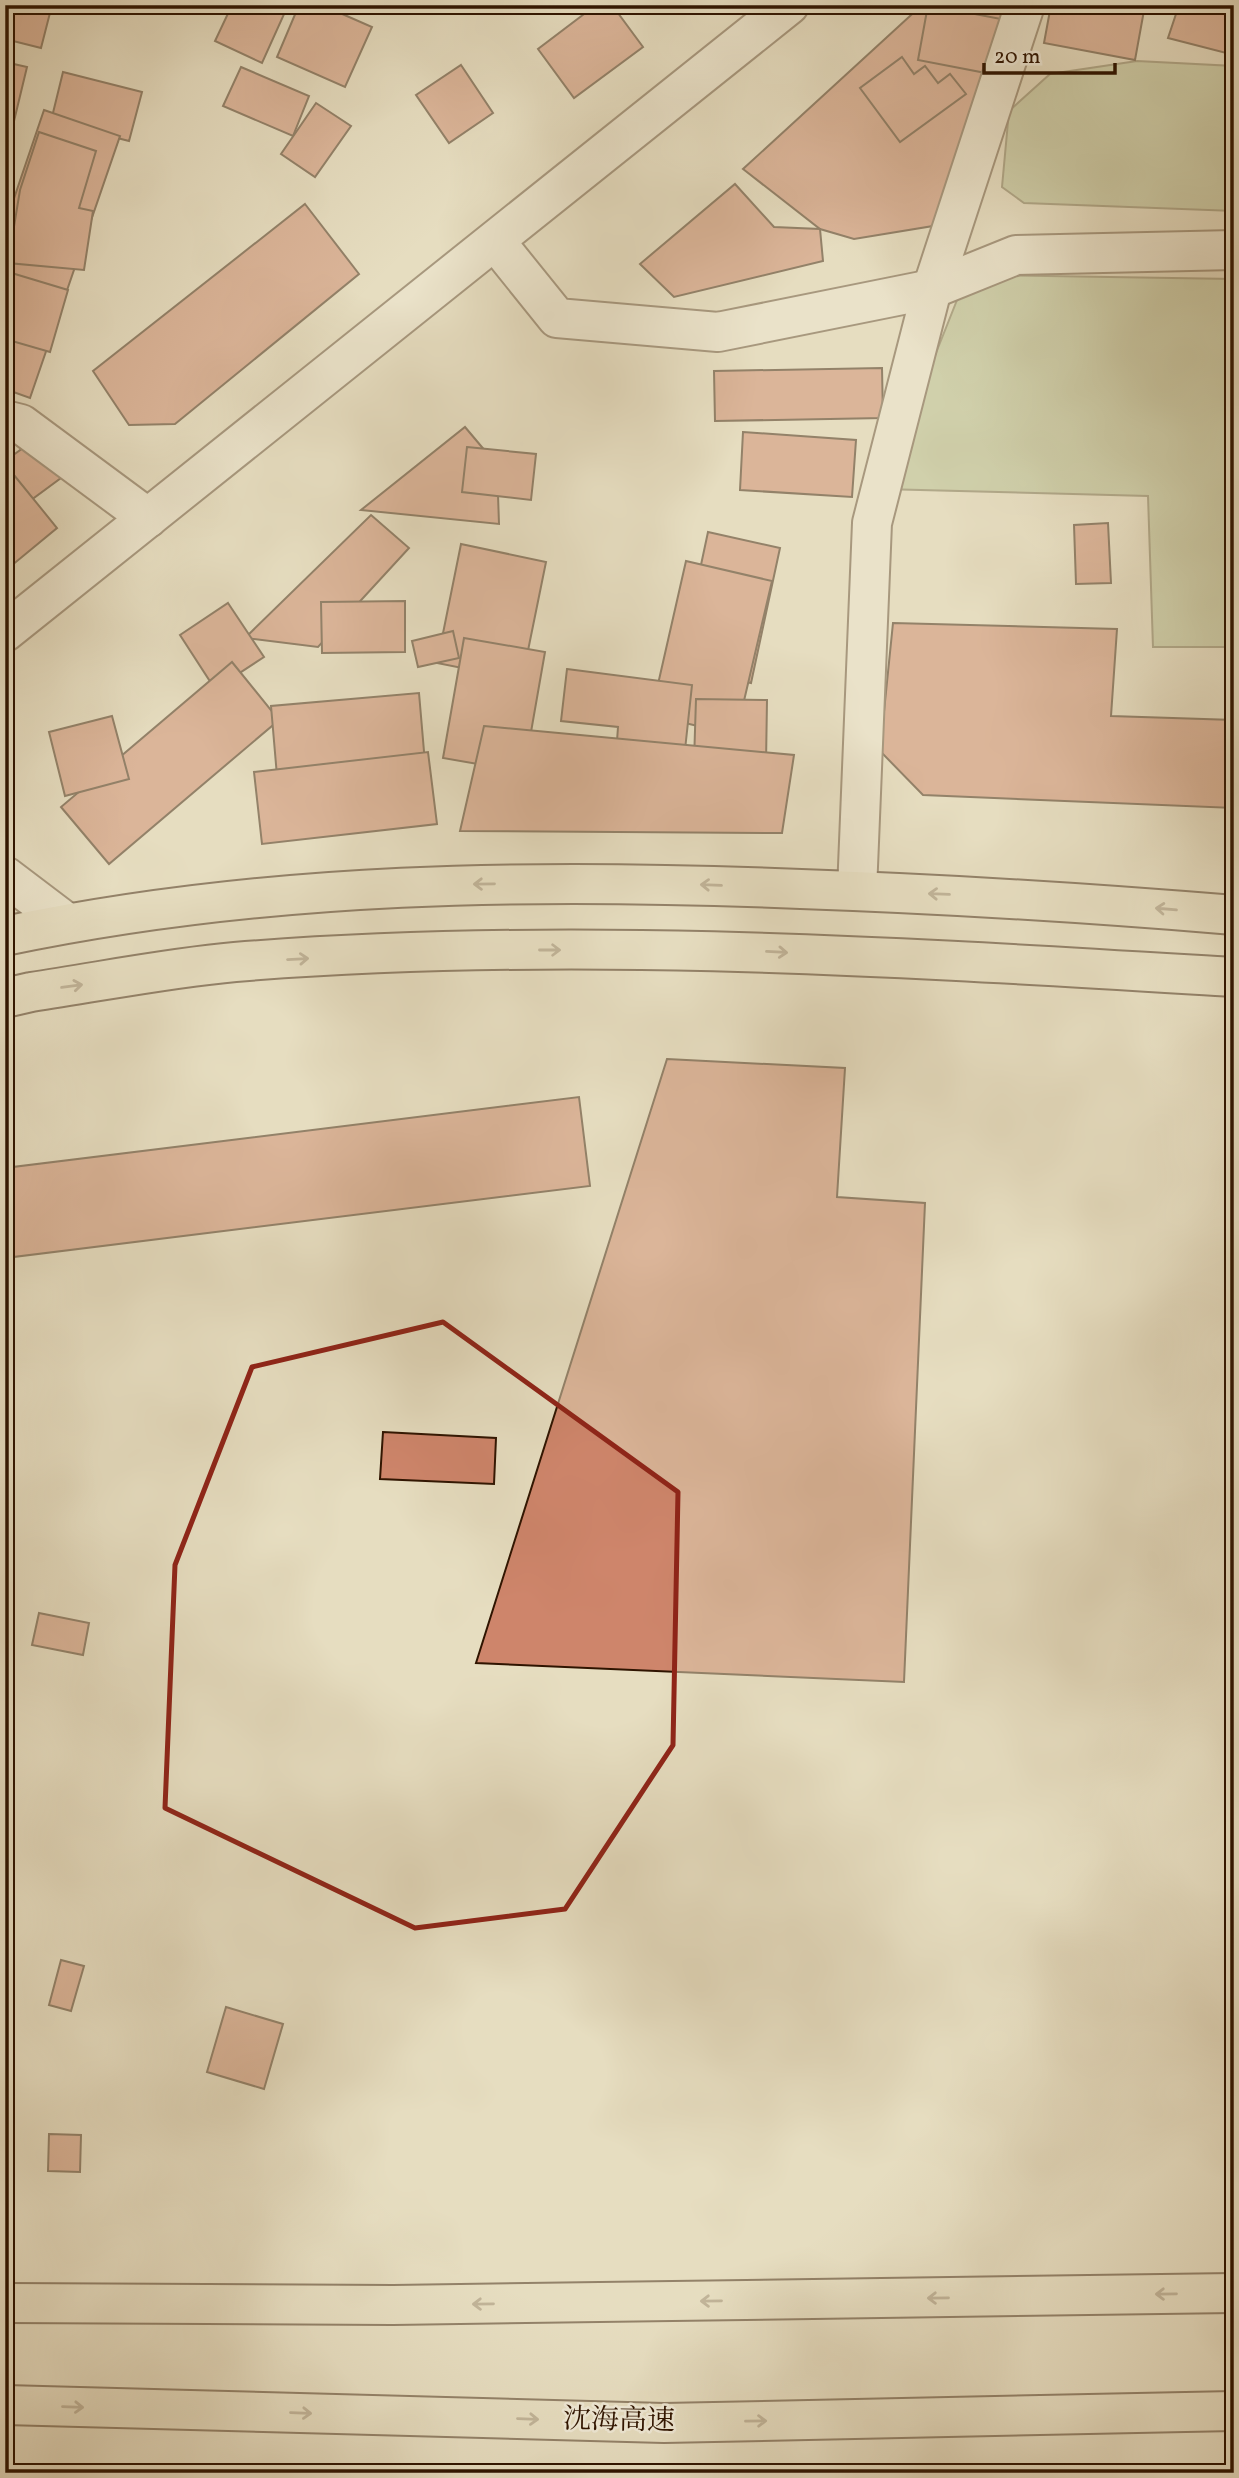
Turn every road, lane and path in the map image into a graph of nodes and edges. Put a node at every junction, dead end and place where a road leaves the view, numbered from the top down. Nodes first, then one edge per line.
1 (789, 5) edge
2 (1025, 5) edge
3 (495, 241) junction
4 (1234, 250) edge
5 (932, 289) junction
6 (5, 420) edge
7 (148, 518) junction
8 (5, 632) edge
9 (5, 876) edge
10 (857, 891) junction
11 (1234, 915) edge
12 (67, 923) junction
13 (5, 936) edge
14 (1234, 977) edge
15 (5, 999) edge
16 (1234, 2293) edge
17 (5, 2303) edge
18 (5, 2405) edge
19 (1234, 2411) edge

1 - 3 street
2 - 5 street
3 - 5 street
3 - 7 street
4 - 5 street
5 - 10 street
6 - 7 street
7 - 8 street
9 - 12 street
11 -> 10 main road
10 -> 12 main road
12 - 13 main road
15 -> 14 main road
16 -> 17 main road
18 -> 19 main road, 沈海高速

